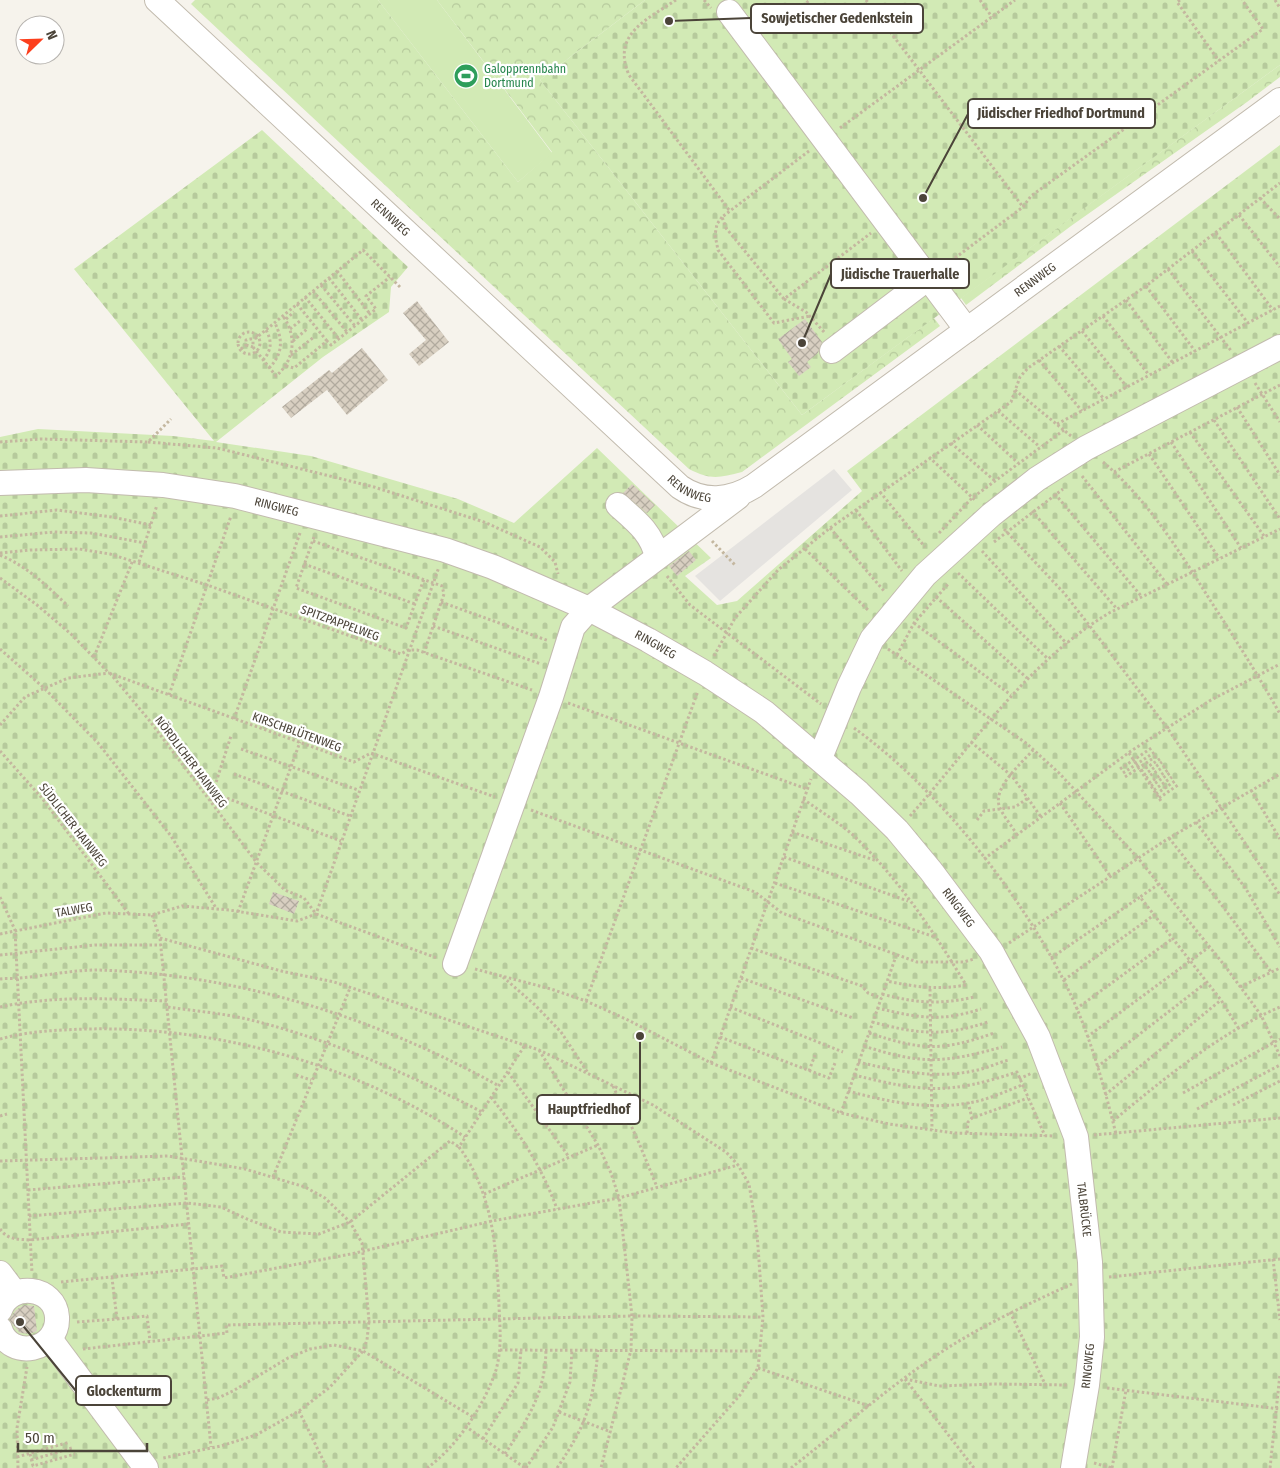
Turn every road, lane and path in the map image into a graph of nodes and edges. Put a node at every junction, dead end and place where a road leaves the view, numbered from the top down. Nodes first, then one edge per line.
1 (157, 0) edge
2 (676, 0) edge
3 (810, 0) edge
4 (866, 0) edge
5 (980, 0) edge
6 (1015, 0) edge
7 (1180, 0) edge
8 (1242, 0) edge
9 (1274, 0) edge
10 (1280, 8) edge
11 (728, 12) dead end
12 (992, 17) junction
13 (752, 43) junction
14 (1219, 61) junction
15 (920, 71) junction
16 (1280, 100) edge
17 (824, 140) junction
18 (1280, 182) edge
19 (1260, 198) junction
20 (1022, 206) junction
21 (729, 210) junction
22 (1239, 215) junction
23 (722, 217) junction
24 (1280, 219) edge
25 (885, 223) junction
26 (1216, 233) junction
27 (1192, 251) junction
28 (1280, 267) edge
29 (1168, 269) junction
30 (337, 272) junction
31 (390, 277) junction
32 (329, 278) junction
33 (927, 279) junction
34 (321, 285) junction
35 (1146, 286) junction
36 (400, 287) dead end
37 (313, 291) junction
38 (305, 297) junction
39 (784, 299) junction
40 (1126, 300) junction
41 (297, 304) junction
42 (1280, 306) edge
43 (1273, 310) junction
44 (294, 312) dead end
45 (370, 314) junction
46 (810, 316) junction
47 (1103, 316) junction
48 (284, 318) junction
49 (362, 320) junction
50 (300, 321) dead end
51 (275, 323) junction
52 (1248, 323) junction
53 (354, 326) junction
54 (290, 329) junction
55 (307, 329) dead end
56 (266, 330) junction
57 (966, 330) junction
58 (1082, 330) junction
59 (347, 332) junction
60 (242, 335) junction
61 (258, 336) junction
62 (314, 337) dead end
63 (1221, 338) junction
64 (339, 339) junction
65 (246, 340) junction
66 (253, 340) junction
67 (293, 341) junction
68 (327, 341) junction
69 (246, 345) junction
70 (1059, 346) junction
71 (253, 347) junction
72 (1280, 347) edge
73 (241, 349) junction
74 (834, 349) joint
75 (257, 351) junction
76 (1195, 351) junction
77 (291, 356) junction
78 (263, 360) junction
79 (1039, 360) junction
80 (1173, 363) junction
81 (286, 366) junction
82 (1243, 366) junction
83 (269, 368) junction
84 (1150, 375) junction
85 (1280, 384) edge
86 (1127, 387) junction
87 (1015, 390) junction
88 (1262, 394) junction
89 (1104, 399) junction
90 (1238, 407) junction
91 (998, 411) junction
92 (1082, 411) junction
93 (172, 420) dead end
94 (1214, 420) junction
95 (1280, 422) edge
96 (1057, 424) junction
97 (977, 425) junction
98 (1190, 432) junction
99 (0, 442) edge
100 (148, 442) junction
101 (1170, 442) junction
102 (951, 443) junction
103 (1040, 447) dead end
104 (1149, 454) junction
105 (929, 457) junction
106 (1095, 459) junction
107 (1018, 464) dead end
108 (1088, 471) dead end
109 (1114, 472) junction
110 (1280, 475) edge
111 (1082, 476) junction
112 (1075, 480) dead end
113 (994, 481) dead end
114 (0, 483) edge
115 (163, 485) junction
116 (1068, 485) dead end
117 (880, 492) junction
118 (744, 493) junction
119 (1055, 494) junction
120 (237, 496) junction
121 (618, 505) dead end
122 (856, 510) junction
123 (1032, 511) junction
124 (991, 515) junction
125 (0, 516) edge
126 (314, 516) junction
127 (1280, 519) edge
128 (151, 525) junction
129 (698, 527) junction
130 (830, 528) junction
131 (1280, 528) edge
132 (1007, 532) junction
133 (1264, 536) junction
134 (0, 537) edge
135 (312, 541) junction
136 (145, 543) junction
137 (925, 547) dead end
138 (1241, 548) junction
139 (805, 549) junction
140 (446, 550) junction
141 (982, 551) junction
142 (0, 554) edge
143 (657, 557) junction
144 (976, 557) dead end
145 (1219, 558) junction
146 (133, 560) junction
147 (139, 562) junction
148 (304, 564) junction
149 (735, 565) dead end
150 (964, 568) dead end
151 (903, 571) dead end
152 (1192, 571) junction
153 (958, 573) junction
154 (0, 578) edge
155 (424, 580) junction
156 (433, 583) junction
157 (207, 584) junction
158 (1167, 584) junction
159 (884, 591) dead end
160 (936, 597) junction
161 (1142, 597) junction
162 (565, 598) junction
163 (441, 602) junction
164 (415, 604) junction
165 (68, 606) dead end
166 (274, 608) junction
167 (589, 609) junction
168 (1117, 609) junction
169 (869, 611) dead end
170 (914, 623) junction
171 (1089, 625) junction
172 (433, 626) junction
173 (872, 639) junction
174 (1067, 644) junction
175 (566, 647) junction
176 (0, 649) edge
177 (408, 650) junction
178 (424, 653) junction
179 (896, 655) junction
180 (94, 657) junction
181 (1048, 660) junction
182 (1280, 664) edge
183 (559, 671) junction
184 (109, 672) junction
185 (705, 673) junction
186 (1259, 676) junction
187 (1027, 678) junction
188 (44, 688) junction
189 (169, 695) junction
190 (1011, 695) junction
191 (550, 697) junction
192 (1280, 714) edge
193 (0, 717) edge
194 (990, 718) junction
195 (234, 719) junction
196 (4, 720) junction
197 (0, 725) edge
198 (1168, 729) junction
199 (231, 736) dead end
200 (300, 742) junction
201 (971, 742) junction
202 (679, 744) junction
203 (1153, 747) dead end
204 (241, 749) dead end
205 (1033, 750) junction
206 (0, 751) edge
207 (371, 753) junction
208 (1129, 753) junction
209 (820, 758) junction
210 (1134, 760) junction
211 (1164, 764) junction
212 (292, 767) junction
213 (1120, 769) dead end
214 (1141, 771) junction
215 (234, 774) dead end
216 (1124, 775) dead end
217 (1279, 775) edge
218 (1012, 776) junction
219 (1280, 780) edge
220 (1175, 781) dead end
221 (1178, 784) dead end
222 (1151, 786) junction
223 (807, 789) junction
224 (358, 790) junction
225 (1251, 790) junction
226 (283, 791) junction
227 (1076, 792) junction
228 (213, 793) junction
229 (1156, 794) junction
230 (1028, 798) junction
231 (803, 799) junction
232 (210, 802) junction
233 (512, 803) junction
234 (1060, 803) junction
235 (1222, 806) junction
236 (1000, 810) junction
237 (274, 816) junction
238 (350, 816) junction
239 (1041, 817) junction
240 (977, 820) dead end
241 (1196, 822) junction
242 (897, 830) junction
243 (792, 832) junction
244 (1017, 834) junction
245 (1169, 838) junction
246 (1280, 839) edge
247 (341, 841) junction
248 (641, 850) junction
249 (784, 857) junction
250 (1138, 858) junction
251 (984, 859) dead end
252 (879, 862) junction
253 (257, 863) junction
254 (1110, 876) junction
255 (775, 882) junction
256 (1159, 884) junction
257 (1280, 895) edge
258 (0, 897) edge
259 (1140, 897) junction
260 (909, 901) junction
261 (768, 902) junction
262 (216, 909) junction
263 (238, 912) junction
264 (129, 914) junction
265 (316, 914) junction
266 (152, 915) junction
267 (1154, 915) junction
268 (15, 930) junction
269 (0, 934) edge
270 (936, 937) junction
271 (160, 938) junction
272 (1172, 938) junction
273 (161, 945) junction
274 (1209, 947) junction
275 (1280, 947) edge
276 (751, 948) junction
277 (991, 951) junction
278 (16, 952) junction
279 (0, 955) edge
280 (896, 956) junction
281 (1051, 958) dead end
282 (1190, 961) junction
283 (952, 962) junction
284 (456, 964) junction
285 (1280, 968) edge
286 (1271, 972) junction
287 (164, 974) junction
288 (501, 975) junction
289 (17, 978) junction
290 (741, 978) junction
291 (0, 979) edge
292 (1064, 980) dead end
293 (887, 981) junction
294 (1206, 982) junction
295 (1240, 987) junction
296 (350, 988) junction
297 (930, 989) junction
298 (882, 996) junction
299 (974, 997) dead end
300 (1221, 1000) junction
301 (167, 1001) junction
302 (586, 1001) junction
303 (19, 1004) junction
304 (930, 1004) junction
305 (0, 1007) edge
306 (168, 1007) junction
307 (730, 1007) junction
308 (1280, 1007) edge
309 (877, 1008) junction
310 (981, 1009) dead end
311 (1076, 1009) dead end
312 (339, 1014) junction
313 (1261, 1015) junction
314 (853, 1018) dead end
315 (930, 1019) junction
316 (872, 1022) junction
317 (988, 1022) dead end
318 (1239, 1029) junction
319 (170, 1032) junction
320 (20, 1033) junction
321 (868, 1033) junction
322 (994, 1033) dead end
323 (930, 1034) junction
324 (720, 1037) junction
325 (1088, 1037) dead end
326 (0, 1039) edge
327 (1280, 1039) edge
328 (1274, 1041) junction
329 (326, 1044) junction
330 (525, 1045) junction
331 (864, 1046) junction
332 (1002, 1047) dead end
333 (931, 1048) junction
334 (539, 1050) junction
335 (843, 1052) dead end
336 (815, 1055) dead end
337 (1280, 1056) edge
338 (1009, 1060) dead end
339 (931, 1061) junction
340 (858, 1062) junction
341 (711, 1063) junction
342 (835, 1063) dead end
343 (317, 1065) junction
344 (1280, 1065) edge
345 (1097, 1067) dead end
346 (809, 1070) junction
347 (508, 1072) junction
348 (588, 1074) junction
349 (296, 1075) dead end
350 (854, 1075) junction
351 (931, 1075) junction
352 (311, 1080) junction
353 (1280, 1081) edge
354 (612, 1085) junction
355 (1022, 1085) junction
356 (499, 1086) junction
357 (848, 1091) junction
358 (931, 1091) junction
359 (1183, 1092) dead end
360 (1105, 1095) dead end
361 (491, 1098) junction
362 (1028, 1098) junction
363 (968, 1102) junction
364 (1233, 1105) dead end
365 (932, 1106) junction
366 (1196, 1109) dead end
367 (482, 1112) junction
368 (840, 1113) junction
369 (7, 1114) dead end
370 (0, 1116) edge
371 (972, 1118) junction
372 (1280, 1118) edge
373 (1113, 1122) dead end
374 (932, 1130) junction
375 (967, 1134) junction
376 (1045, 1136) junction
377 (465, 1137) junction
378 (598, 1145) junction
379 (459, 1146) junction
380 (1078, 1147) junction
381 (182, 1157) junction
382 (569, 1157) junction
383 (26, 1159) junction
384 (0, 1161) edge
385 (738, 1165) junction
386 (540, 1170) junction
387 (184, 1177) junction
388 (273, 1177) junction
389 (657, 1188) junction
390 (28, 1190) junction
391 (484, 1194) junction
392 (619, 1198) junction
393 (187, 1203) junction
394 (557, 1209) junction
395 (29, 1216) junction
396 (492, 1221) junction
397 (350, 1222) junction
398 (189, 1224) junction
399 (0, 1229) edge
400 (30, 1240) junction
401 (365, 1250) junction
402 (1280, 1259) edge
403 (1273, 1260) junction
404 (195, 1269) junction
405 (1090, 1269) junction
406 (0, 1273) edge
407 (112, 1278) junction
408 (56, 1283) dead end
409 (16, 1298) edge
410 (1010, 1312) junction
411 (632, 1316) junction
412 (763, 1317) junction
413 (499, 1318) junction
414 (117, 1319) junction
415 (1280, 1320) edge
416 (369, 1321) junction
417 (0, 1329) edge
418 (201, 1336) junction
419 (49, 1341) junction
420 (150, 1341) junction
421 (500, 1350) junction
422 (521, 1350) junction
423 (546, 1350) junction
424 (572, 1350) junction
425 (598, 1350) junction
426 (631, 1350) junction
427 (363, 1351) junction
428 (760, 1351) junction
429 (758, 1368) junction
430 (1280, 1374) edge
431 (905, 1378) junction
432 (1045, 1384) junction
433 (1087, 1385) junction
434 (207, 1400) junction
435 (869, 1406) junction
436 (1279, 1409) edge
437 (299, 1411) junction
438 (559, 1412) junction
439 (473, 1417) junction
440 (584, 1422) junction
441 (465, 1426) junction
442 (611, 1432) junction
443 (483, 1439) junction
444 (70, 1442) dead end
445 (211, 1447) junction
446 (72, 1448) dead end
447 (30, 1454) junction
448 (75, 1454) dead end
449 (505, 1454) junction
450 (18, 1457) junction
451 (31, 1460) junction
452 (18, 1468) edge
453 (145, 1468) edge
454 (327, 1468) edge
455 (427, 1468) edge
456 (526, 1468) edge
457 (557, 1468) edge
458 (601, 1468) edge
459 (676, 1468) edge
460 (791, 1468) edge
461 (974, 1468) edge
462 (1073, 1468) edge
463 (1112, 1468) edge
464 (1270, 1468) edge

1 - 118 street, RENNWEG
2 - 21 path
3 - 13 path
4 - 15 path
5 - 12 path
6 - 12 path
7 - 14 path
8 - 14 path
9 - 10 path
11 - 13 street
12 - 15 path
13 - 17 street
14 - 20 path
15 - 17 path
15 - 20 path
16 - 57 street, RENNWEG
17 - 21 path
17 - 25 street
18 - 19 path
19 - 22 path
19 - 24 path
20 - 33 path
21 - 23 path
22 - 26 path
22 - 28 path
23 - 39 path
23 - 46 path
25 - 33 street
25 - 39 path
26 - 27 path
26 - 43 path
27 - 29 path
27 - 52 path
29 - 35 path
29 - 63 path
30 - 31 path
30 - 32 path
30 - 45 path
31 - 36 path
31 - 45 path
32 - 34 path
32 - 49 path
33 - 57 street
33 - 74 street
34 - 37 path
34 - 53 path
35 - 40 path
35 - 76 path
37 - 38 path
37 - 59 path
38 - 41 path
38 - 64 path
39 - 46 path
40 - 47 path
40 - 80 path
41 - 48 path
41 - 68 path
42 - 43 path
43 - 52 path
44 - 48 path
45 - 49 path
46 - 74 path
47 - 58 path
47 - 84 path
48 - 51 path
48 - 54 path
49 - 53 path
50 - 54 path
51 - 56 path
51 - 83 path
52 - 63 path
53 - 59 path
54 - 67 path
55 - 67 path
56 - 61 path
56 - 78 path
57 - 118 street, RENNWEG
58 - 70 path
58 - 86 path
59 - 64 path
60 - 61 path
60 - 65 path
60 - 73 path
61 - 66 path
61 - 75 path
62 - 77 path
63 - 76 path
63 - 82 path
64 - 68 path
65 - 66 path
65 - 69 path
66 - 71 path
67 - 77 path
68 - 81 path
69 - 71 path
69 - 73 path
70 - 79 path
70 - 89 path
71 - 75 path
72 - 82 street
73 - 75 path
75 - 78 path
76 - 80 path
77 - 81 path
78 - 83 path
79 - 87 path
79 - 92 path
80 - 84 path
81 - 83 path
82 - 88 path
82 - 106 street
84 - 86 path
85 - 88 path
86 - 89 path
87 - 91 path
87 - 96 path
88 - 90 path
88 - 95 path
89 - 92 path
90 - 94 path
90 - 110 path
91 - 97 path
91 - 103 path
92 - 96 path
93 - 100 path
94 - 98 path
94 - 127 path
96 - 106 path
97 - 102 path
97 - 107 path
98 - 101 path
98 - 133 path
99 - 100 path
100 - 162 path
101 - 104 path
101 - 138 path
102 - 105 path
102 - 113 path
104 - 109 path
104 - 145 path
105 - 117 path
105 - 124 path
106 - 109 path
106 - 124 street
108 - 111 path
109 - 152 path
111 - 112 path
111 - 158 path
114 - 115 street, RINGWEG
115 - 120 street, RINGWEG
115 - 128 path
116 - 119 path
117 - 122 path
117 - 137 path
118 - 129 street
119 - 123 path
119 - 161 path
120 - 126 street, RINGWEG
120 - 157 path
121 - 143 street
122 - 130 path
122 - 151 path
123 - 132 path
123 - 168 path
124 - 132 path
124 - 173 street
125 - 128 path
126 - 135 path
126 - 140 street, RINGWEG
126 - 166 path
128 - 136 path
129 - 143 street
129 - 149 path
130 - 139 path
130 - 159 path
131 - 133 path
132 - 141 path
132 - 171 path
133 - 138 path
134 - 136 path
135 - 148 path
135 - 155 path
136 - 147 path
138 - 145 path
139 - 169 path
139 - 185 path
140 - 156 path
140 - 162 street, RINGWEG
141 - 144 path
141 - 174 path
142 - 146 path, SPITZPAPPELWEG
142 - 165 path
143 - 167 street
145 - 152 path
146 - 147 path, SPITZPAPPELWEG
146 - 180 path
147 - 157 path, SPITZPAPPELWEG
148 - 164 path
148 - 164 path
150 - 153 path
152 - 158 path
152 - 186 path
153 - 160 path
153 - 181 path
154 - 180 path, NÖRDLICHER HAINWEG
155 - 156 path
155 - 164 path
156 - 163 path
156 - 177 path
157 - 166 path, SPITZPAPPELWEG
157 - 189 path
158 - 161 path
160 - 170 path
160 - 187 path
161 - 168 path
162 - 167 street, RINGWEG
163 - 172 path
163 - 175 path
166 - 177 path, SPITZPAPPELWEG
166 - 195 path
167 - 175 street
167 - 185 street, RINGWEG
168 - 171 path
170 - 179 path
170 - 190 path
171 - 174 path
171 - 198 path
172 - 178 path
172 - 183 path
173 - 179 path
173 - 209 street
174 - 181 path
175 - 183 street
176 - 188 path
177 - 178 path
177 - 207 path
178 - 191 path
179 - 194 path
180 - 184 path, NÖRDLICHER HAINWEG
181 - 187 path
182 - 186 path
183 - 191 street
184 - 188 path
184 - 189 path, KIRSCHBLÜTENWEG
184 - 232 path, NÖRDLICHER HAINWEG
185 - 202 path
185 - 209 street, RINGWEG
186 - 192 path
186 - 198 path
187 - 190 path
188 - 196 path
188 - 262 path
189 - 195 path, KIRSCHBLÜTENWEG
190 - 194 path
191 - 202 path
191 - 233 street
193 - 196 path
194 - 201 path
194 - 205 path
195 - 200 path, KIRSCHBLÜTENWEG
196 - 197 path
198 - 208 path
198 - 235 path
199 - 228 path
200 - 207 path, KIRSCHBLÜTENWEG
200 - 212 path
201 - 218 path
201 - 242 path
202 - 223 path
202 - 248 path
203 - 210 path
204 - 212 path
205 - 218 path
205 - 227 path
206 - 264 path, SÜDLICHER HAINWEG
207 - 224 path
207 - 233 path
208 - 210 path
208 - 227 path
209 - 223 path
209 - 242 street, RINGWEG
210 - 213 path
210 - 214 path
211 - 214 path
211 - 214 path
211 - 214 path
211 - 222 path
211 - 222 path
212 - 224 path
212 - 226 path
214 - 216 path
214 - 222 path
215 - 226 path
217 - 219 path
217 - 225 path
218 - 230 path
218 - 236 path
220 - 229 path
221 - 229 path
222 - 229 path
223 - 231 path
224 - 238 path
225 - 235 path
225 - 246 path
226 - 237 path
226 - 238 path
227 - 234 path
227 - 250 path
228 - 232 path
228 - 237 path
230 - 236 path
230 - 239 path
231 - 243 path
231 - 252 path
232 - 253 path, NÖRDLICHER HAINWEG
233 - 248 path
233 - 284 street
234 - 239 path
234 - 254 path
235 - 241 path
235 - 257 path
236 - 240 path
236 - 244 path
237 - 247 path
237 - 253 path
238 - 247 path
239 - 244 path
241 - 245 path
241 - 275 path
242 - 277 street, RINGWEG
243 - 249 path
243 - 252 path
244 - 251 path
245 - 250 path
245 - 286 path
247 - 265 path
248 - 261 path
248 - 302 path
249 - 255 path
249 - 260 path
250 - 254 path
250 - 256 path
252 - 260 path
253 - 263 path
253 - 265 path, NÖRDLICHER HAINWEG
254 - 277 path
255 - 261 path
255 - 270 path
256 - 259 path
256 - 274 path
258 - 268 path
259 - 267 path
259 - 281 path
260 - 270 path
261 - 276 path
261 - 280 path
262 - 263 path, TALWEG
262 - 266 path, TALWEG
263 - 265 path, TALWEG
264 - 266 path, TALWEG
264 - 268 path, TALWEG
265 - 284 path
266 - 271 path
267 - 272 path
267 - 292 path
268 - 269 path, TALWEG
268 - 278 path
270 - 283 path
271 - 273 path
271 - 296 path
272 - 282 path
272 - 311 path
273 - 278 path
273 - 287 path
274 - 282 path
274 - 295 path
276 - 290 path
276 - 298 path
277 - 283 path
277 - 380 street, RINGWEG
278 - 279 path
278 - 289 path
280 - 283 path
280 - 293 path
282 - 294 path
282 - 325 path
283 - 297 path
284 - 288 path
285 - 286 path
286 - 295 path
287 - 289 path
287 - 301 path
287 - 312 path
288 - 302 path
288 - 348 path
289 - 291 path
289 - 303 path
290 - 307 path
290 - 314 path
293 - 297 path
293 - 298 path
294 - 300 path
294 - 345 path
295 - 313 path
296 - 312 path
296 - 330 path
297 - 304 path
298 - 304 path
298 - 309 path
299 - 304 path
300 - 318 path
300 - 360 path
301 - 303 path
301 - 306 path
302 - 341 path
303 - 305 path
303 - 320 path
304 - 315 path
306 - 319 path
306 - 329 path
307 - 324 path
307 - 335 path
308 - 313 path
309 - 315 path
309 - 316 path
310 - 315 path
312 - 329 path
312 - 356 path
313 - 318 path
313 - 328 path
315 - 323 path
316 - 321 path
316 - 323 path
317 - 323 path
318 - 373 path
319 - 320 path
319 - 343 path
319 - 381 path
320 - 326 path
320 - 383 path
321 - 331 path
321 - 333 path
322 - 333 path
323 - 333 path
324 - 341 path
324 - 346 path
327 - 328 path
328 - 337 path
328 - 359 path
329 - 343 path
329 - 367 path
330 - 334 path
330 - 347 path
331 - 339 path
331 - 340 path
332 - 339 path
333 - 339 path
334 - 348 path
334 - 378 path
336 - 346 path
338 - 351 path
339 - 351 path
340 - 350 path
340 - 351 path
341 - 368 path
342 - 346 path
343 - 352 path
343 - 377 path
344 - 366 path
347 - 356 path
347 - 382 path
348 - 354 path
349 - 352 path
350 - 357 path
350 - 358 path
351 - 358 path
352 - 388 path
353 - 364 path
354 - 385 path
354 - 389 path
355 - 358 path
355 - 362 path
355 - 363 path
356 - 361 path
357 - 365 path
357 - 368 path
358 - 365 path
361 - 367 path
361 - 386 path
362 - 371 path
362 - 376 path
363 - 365 path
363 - 371 path
365 - 374 path
367 - 377 path
368 - 374 path
369 - 370 path
371 - 375 path
372 - 380 path
374 - 375 path
375 - 376 path
376 - 380 path
377 - 379 path
378 - 382 path
378 - 392 path
379 - 391 path
379 - 397 path
380 - 405 street, TALBRÜCKE
381 - 383 path
381 - 387 path
381 - 388 path
382 - 386 path
383 - 384 path
383 - 390 path
385 - 389 path
385 - 412 path
386 - 391 path
386 - 394 path
387 - 390 path
387 - 393 path
388 - 397 path
389 - 392 path
390 - 395 path
391 - 396 path
392 - 394 path
392 - 411 path
393 - 395 path
393 - 397 path
393 - 398 path
394 - 396 path
395 - 400 path
396 - 401 path
396 - 413 path
397 - 401 path
398 - 400 path
398 - 404 path
399 - 400 path
400 - 409 path
401 - 404 path
401 - 416 path
402 - 403 path
403 - 405 path
403 - 415 path
404 - 407 path
404 - 418 path
405 - 410 path
405 - 433 street, RINGWEG
406 - 409 street
407 - 408 path
407 - 414 path
409 - 419 street
410 - 431 path
410 - 432 path
411 - 412 path
411 - 413 path
411 - 426 path
412 - 428 path
413 - 416 path
413 - 421 path
414 - 419 path
414 - 420 path
416 - 418 path
416 - 427 path
417 - 419 street
418 - 420 path
418 - 434 path
419 - 420 path
419 - 450 path
419 - 453 street
421 - 422 path
421 - 439 path
422 - 423 path
422 - 443 path
423 - 424 path
423 - 449 path
424 - 425 path
424 - 438 path
425 - 426 path
425 - 440 path
426 - 428 path
426 - 442 path
427 - 434 path
427 - 437 path
427 - 439 path
428 - 429 path
429 - 435 path
429 - 459 path
430 - 436 path
431 - 432 path
431 - 435 path
431 - 461 path
432 - 433 path
433 - 462 street, RINGWEG
434 - 445 path
435 - 460 path
436 - 463 path
436 - 464 path
437 - 445 path
437 - 454 path
438 - 440 path
438 - 456 path
439 - 441 path
440 - 442 path
440 - 457 path
441 - 443 path
441 - 455 path
442 - 458 path
443 - 449 path
444 - 447 path
445 - 453 path
446 - 451 path
447 - 450 path
447 - 451 path
448 - 451 path
449 - 456 path
450 - 452 path

